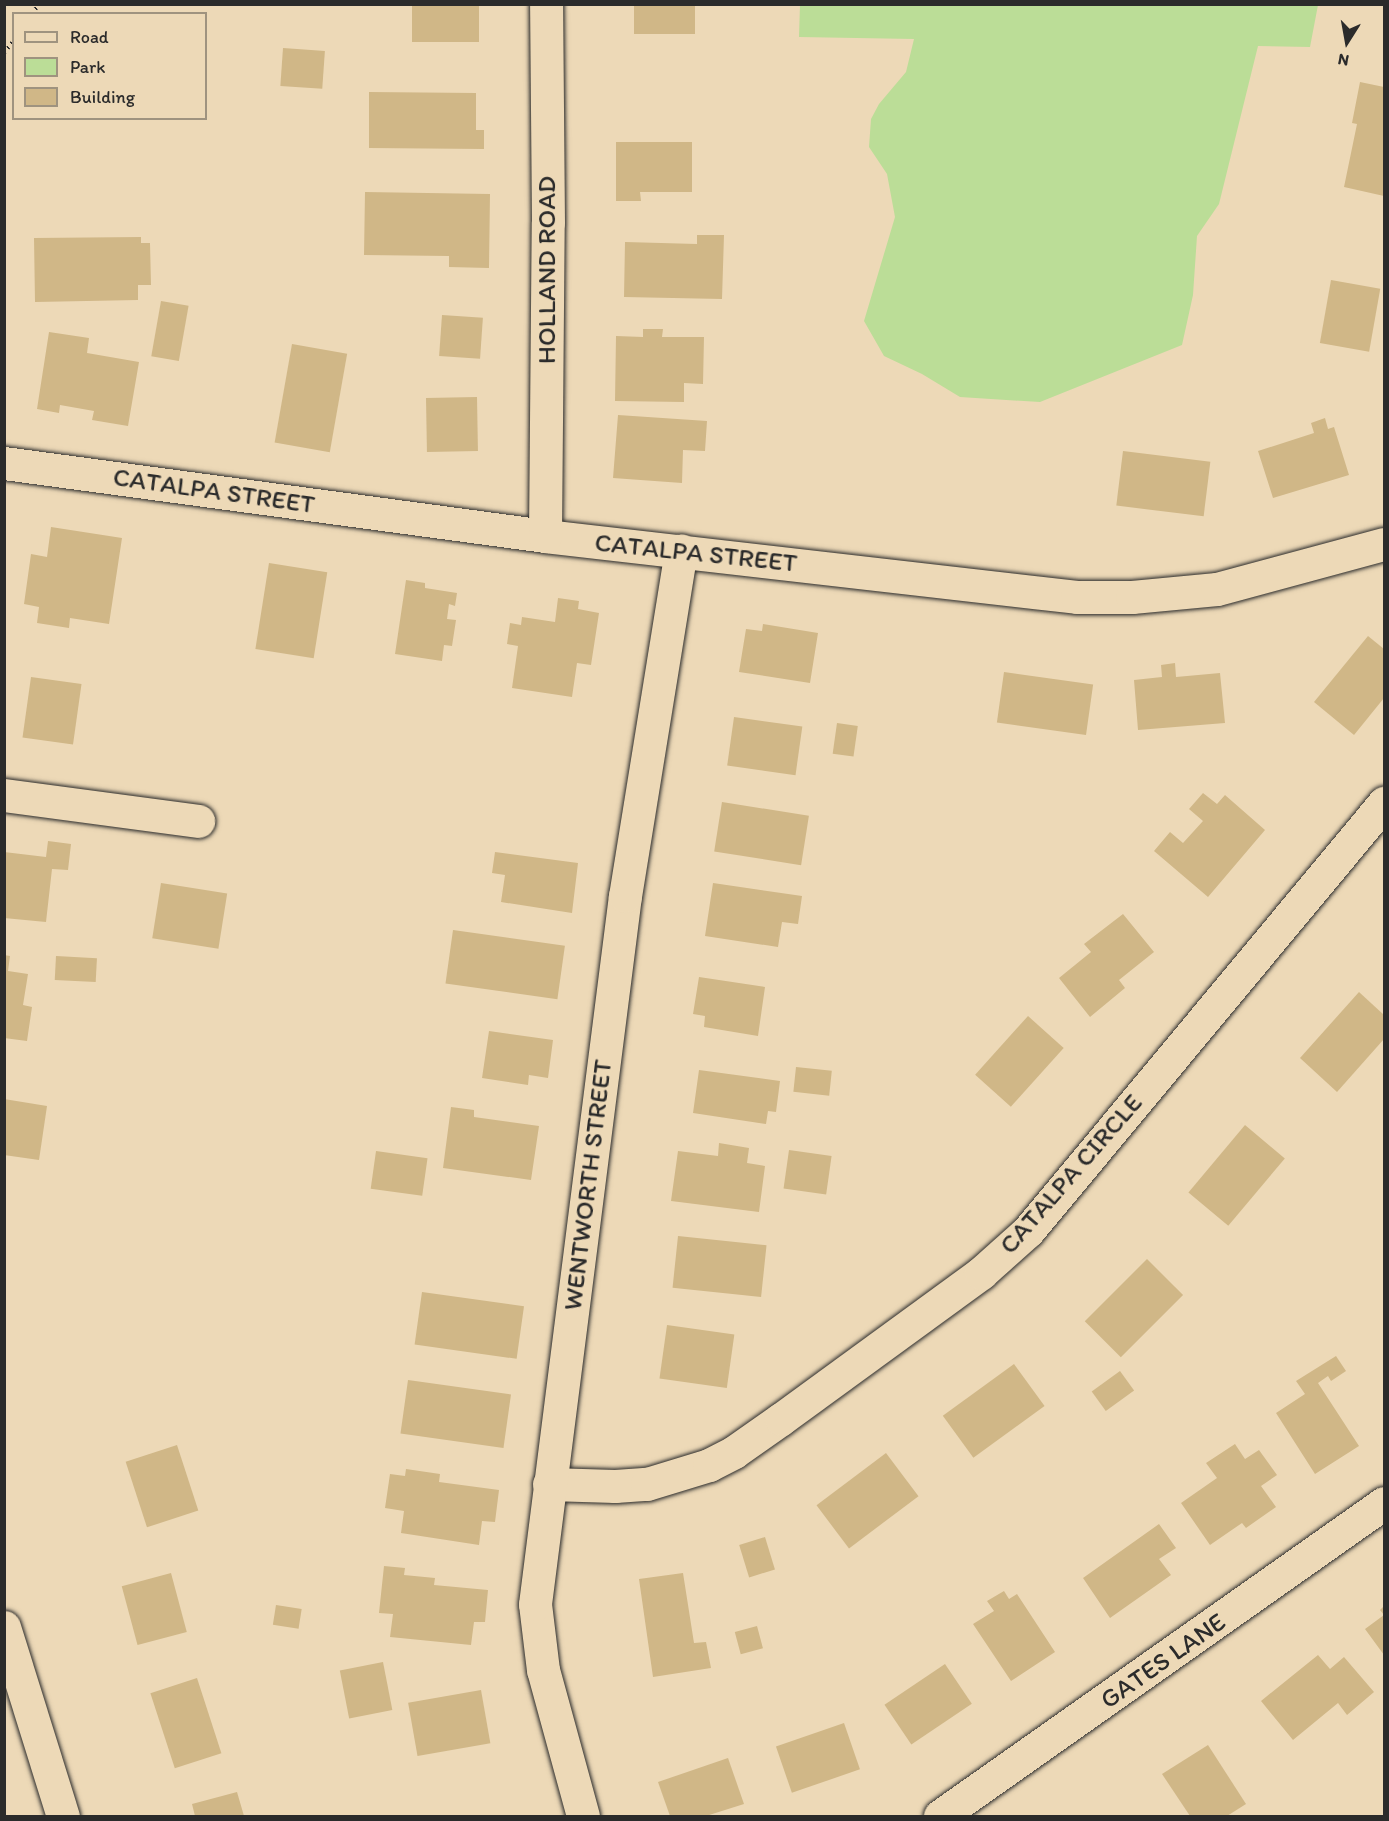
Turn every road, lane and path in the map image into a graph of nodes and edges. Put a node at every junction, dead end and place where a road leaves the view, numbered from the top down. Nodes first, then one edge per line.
1 (546, 4) edge
2 (4, 463) edge
3 (545, 536) junction
4 (1384, 544) edge
5 (681, 551) junction
6 (4, 795) edge
7 (1384, 803) edge
8 (198, 821) dead end
9 (549, 1484) junction
10 (1384, 1503) edge
11 (4, 1628) edge
12 (63, 1816) edge
13 (583, 1816) edge
14 (940, 1816) edge

1 - 3 street, HOLLAND ROAD
2 - 3 street, CATALPA STREET
3 - 5 street, CATALPA STREET
4 - 5 street, CATALPA STREET
5 - 9 street, WENTWORTH STREET
6 - 8 street
7 - 9 street, CATALPA CIRCLE
9 - 13 street, WENTWORTH STREET
10 - 14 street, GATES LANE
11 - 12 street

